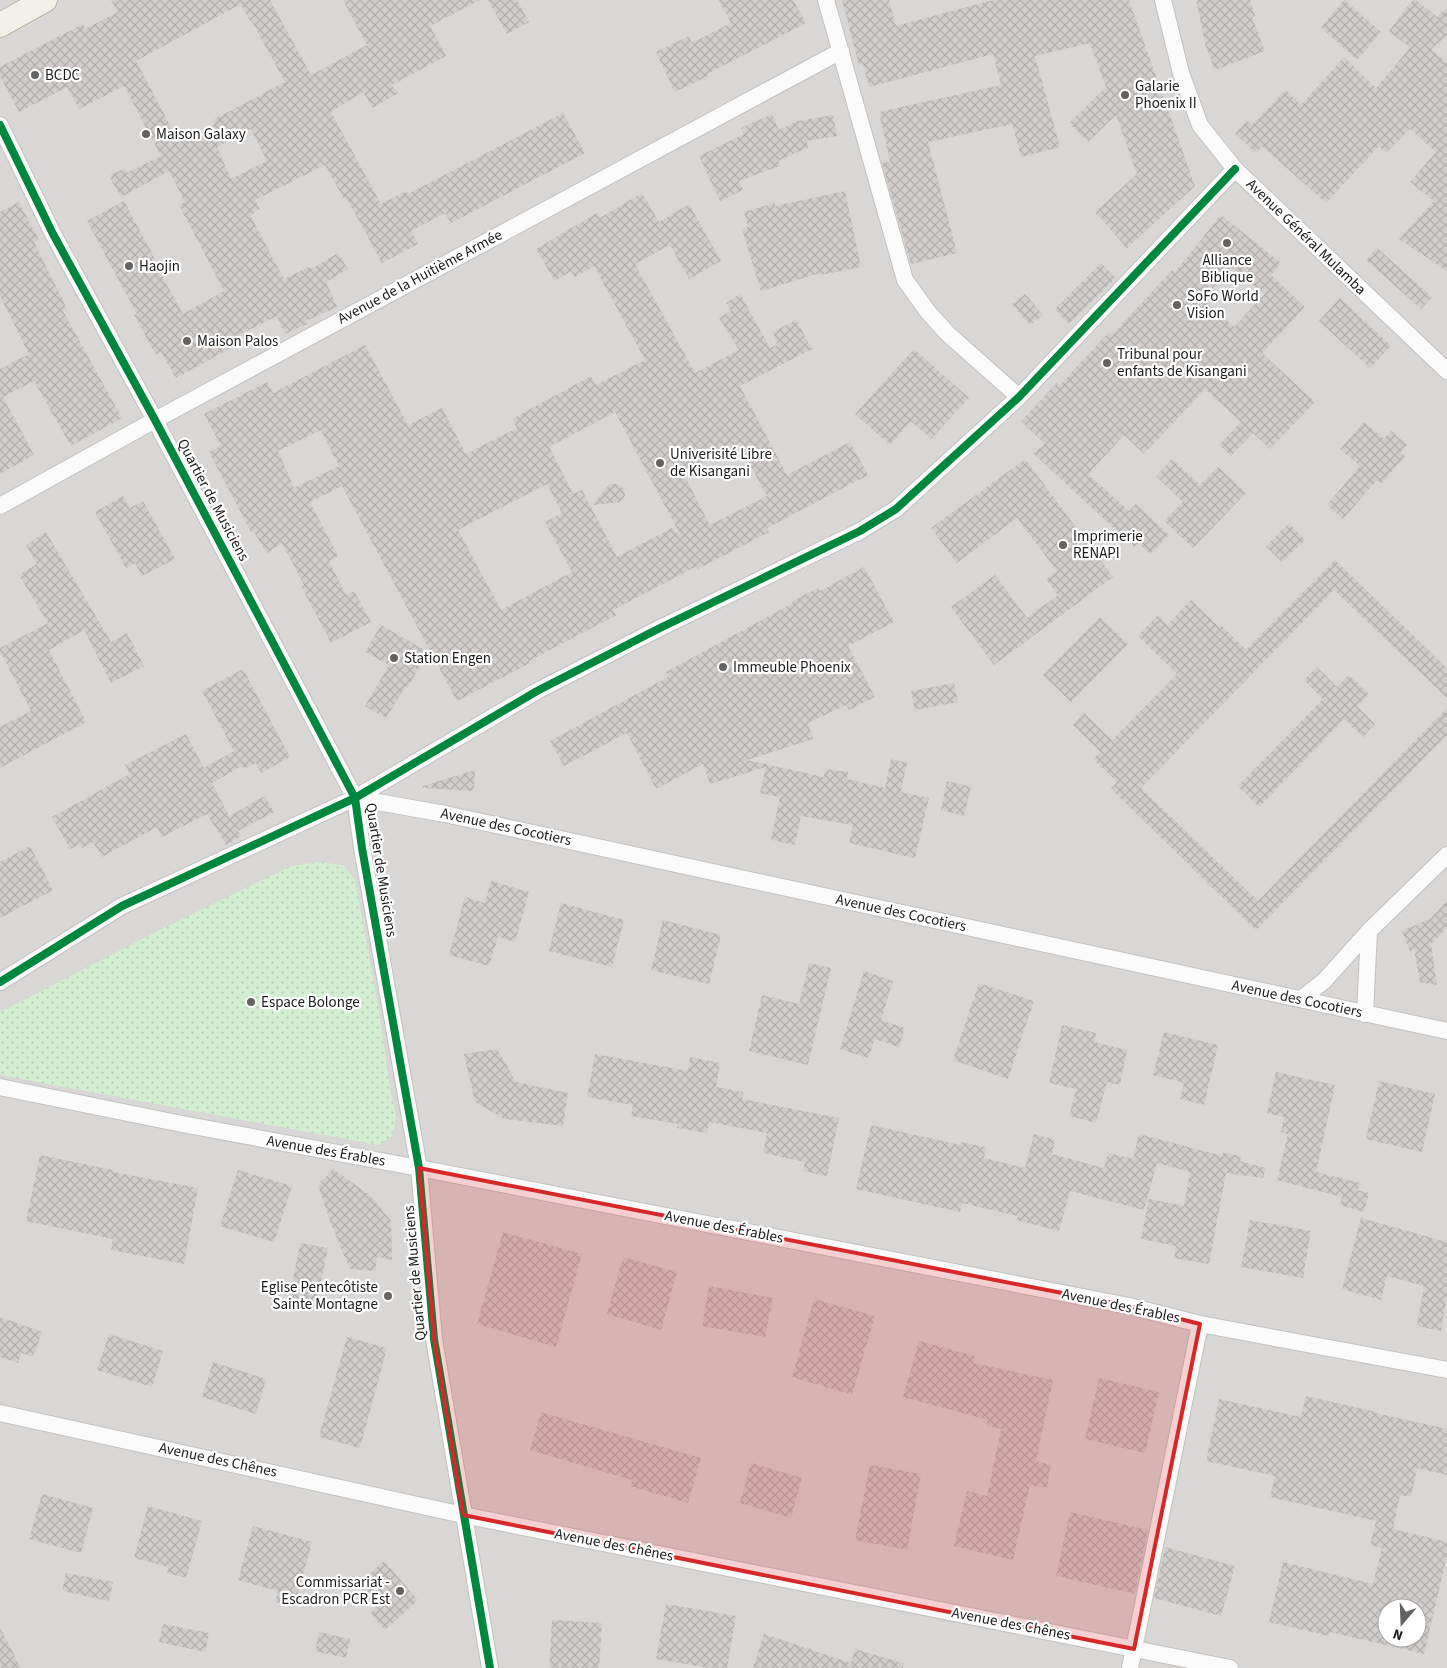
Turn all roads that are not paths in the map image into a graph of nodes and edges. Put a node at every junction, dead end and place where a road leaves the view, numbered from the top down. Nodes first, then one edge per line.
1 (45, 0) edge
2 (826, 0) edge
3 (1163, 0) edge
4 (0, 25) edge
5 (841, 51) junction
6 (0, 124) edge
7 (1235, 169) junction
8 (1447, 371) edge
9 (1019, 397) junction
10 (155, 420) junction
11 (0, 506) edge
12 (355, 798) junction
13 (1447, 855) edge
14 (1368, 931) junction
15 (0, 982) edge
16 (1301, 1000) junction
17 (1365, 1014) junction
18 (1447, 1031) edge
19 (0, 1087) edge
20 (419, 1168) junction
21 (1200, 1324) junction
22 (1447, 1370) edge
23 (0, 1413) edge
24 (463, 1514) junction
25 (1134, 1649) junction
26 (490, 1668) edge
27 (1130, 1668) edge
28 (1230, 1668) edge

1 - 4 street
2 - 5 street
3 - 7 street, Avenue Général Mulamba
5 - 9 street
5 - 10 street, Avenue de la Huitième Armée
6 - 10 street, Quartier de Musiciens
7 - 8 street, Avenue Général Mulamba
7 - 9 street
9 - 12 street
10 - 11 street, Avenue de la Huitième Armée
10 - 12 street, Quartier de Musiciens
12 - 15 street
12 - 16 street, Avenue des Cocotiers
12 - 20 street, Quartier de Musiciens
13 - 14 street
14 - 16 street
14 - 17 street
16 - 17 street, Avenue des Cocotiers
17 - 18 street, Avenue des Cocotiers
19 - 20 street, Avenue des Érables
20 - 21 street, Avenue des Érables
20 - 24 street, Quartier de Musiciens
21 - 22 street, Avenue des Érables
21 - 25 street
23 - 24 street, Avenue des Chênes
24 - 25 street, Avenue des Chênes
24 - 26 street, Quartier de Musiciens
25 - 27 street
25 - 28 street, Avenue des Chênes

